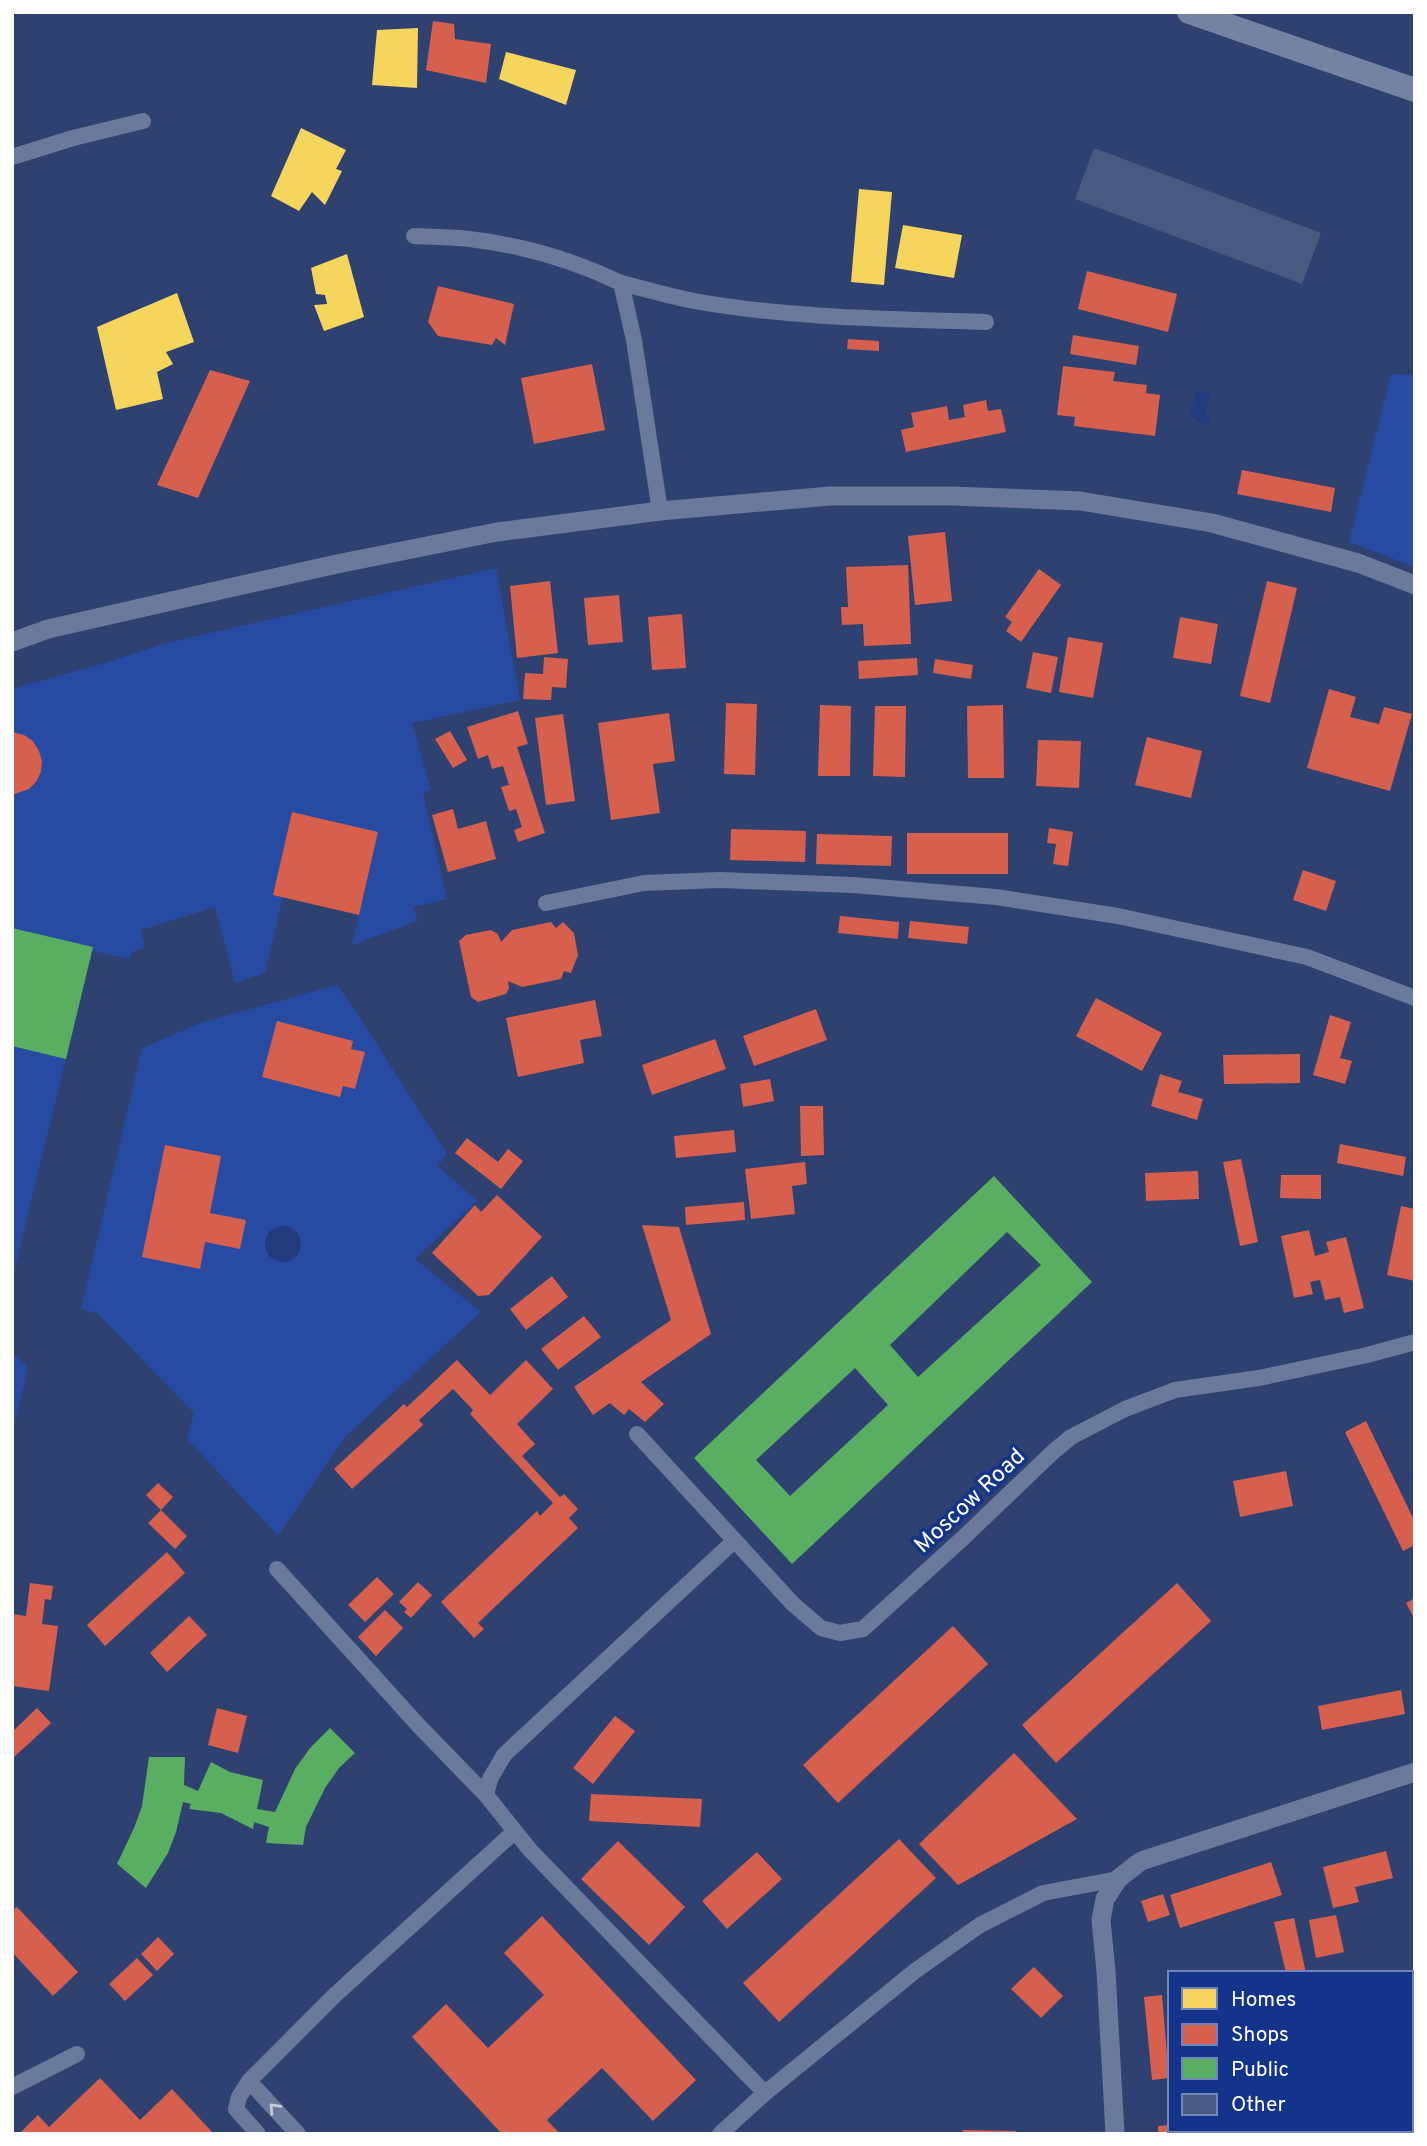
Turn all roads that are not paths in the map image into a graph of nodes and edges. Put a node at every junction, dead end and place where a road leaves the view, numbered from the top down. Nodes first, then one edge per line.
1 (1189, 12) edge
2 (1415, 90) edge
3 (143, 121) dead end
4 (12, 157) edge
5 (414, 236) dead end
6 (621, 283) junction
7 (986, 322) dead end
8 (660, 511) junction
9 (1415, 585) edge
10 (12, 642) edge
11 (545, 903) dead end
12 (1415, 998) edge
13 (1415, 1342) edge
14 (638, 1434) dead end
15 (734, 1541) junction
16 (277, 1569) dead end
17 (1415, 1772) edge
18 (486, 1795) junction
19 (514, 1832) junction
20 (1118, 1880) junction
21 (77, 2054) dead end
22 (249, 2081) junction
23 (12, 2087) edge
24 (765, 2093) junction
25 (258, 2134) edge
26 (298, 2134) edge
27 (720, 2134) edge
28 (1115, 2134) edge

1 - 2 main road
3 - 4 street
5 - 6 street
6 - 7 street
6 - 8 street
8 - 9 street
8 - 10 street
11 - 12 street
13 - 15 street, Moscow Road
14 - 15 street, Moscow Road
15 - 18 street
16 - 18 street
17 - 20 street
18 - 19 street
19 - 22 street
19 - 24 street
20 - 24 street
20 - 28 street
21 - 23 street
22 - 25 street
26 -> 22 street
24 - 27 street

